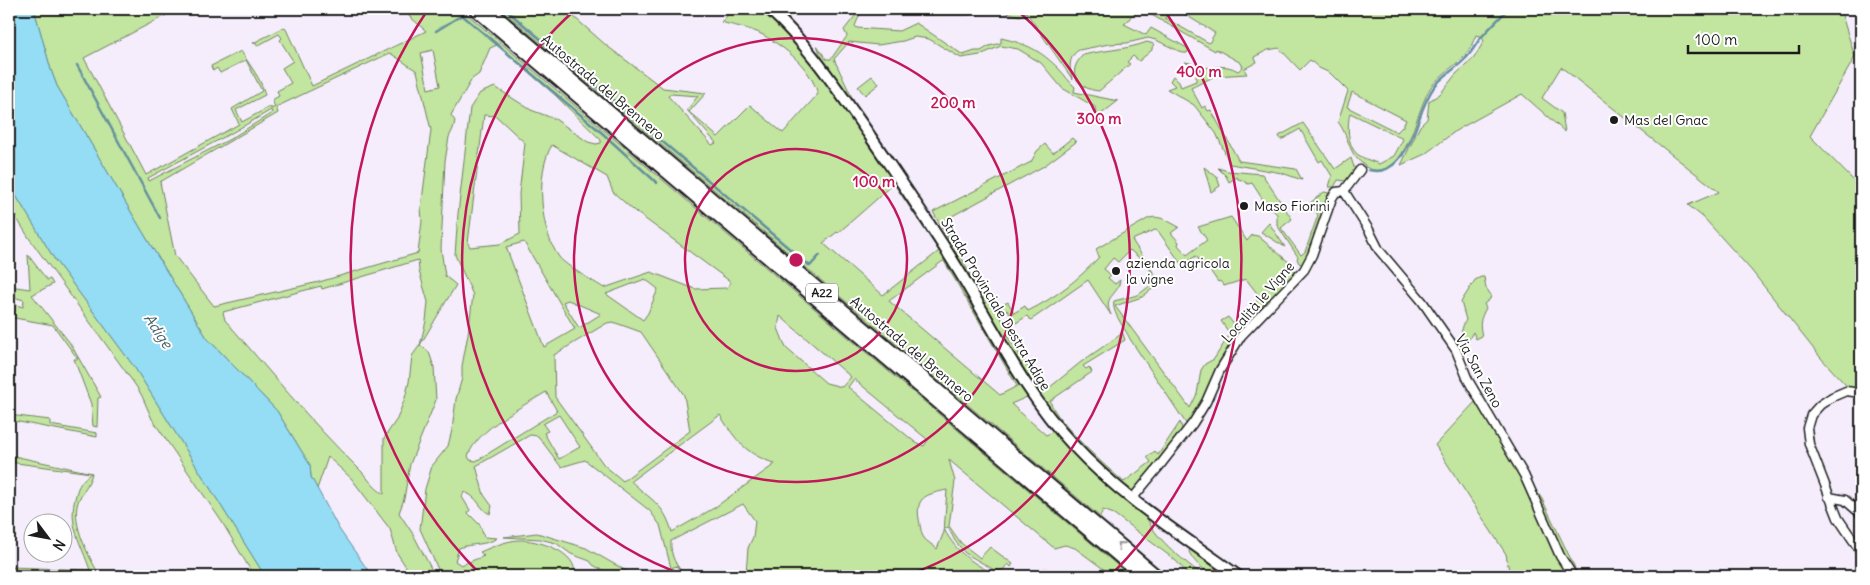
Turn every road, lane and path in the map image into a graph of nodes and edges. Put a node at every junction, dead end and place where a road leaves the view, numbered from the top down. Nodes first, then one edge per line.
1 (475, 9) edge
2 (488, 9) edge
3 (769, 9) edge
4 (1360, 170) dead end
5 (1344, 191) junction
6 (1861, 393) edge
7 (1829, 497) junction
8 (1132, 499) junction
9 (1861, 514) edge
10 (1861, 552) edge
11 (1142, 576) edge
12 (1157, 576) edge
13 (1238, 576) edge
14 (1573, 576) edge

1 - 11 highway, Autostrada del Brennero / A22
12 -> 2 highway, Autostrada del Brennero / A22
3 - 8 main road, Strada Provinciale Destra Adige
4 - 5 street, Località le Vigne
5 - 8 street, Località le Vigne
5 - 14 street, Via San Zeno
6 - 7 street
7 - 9 street
7 - 10 street
8 - 13 main road, Strada Provinciale Destra Adige

